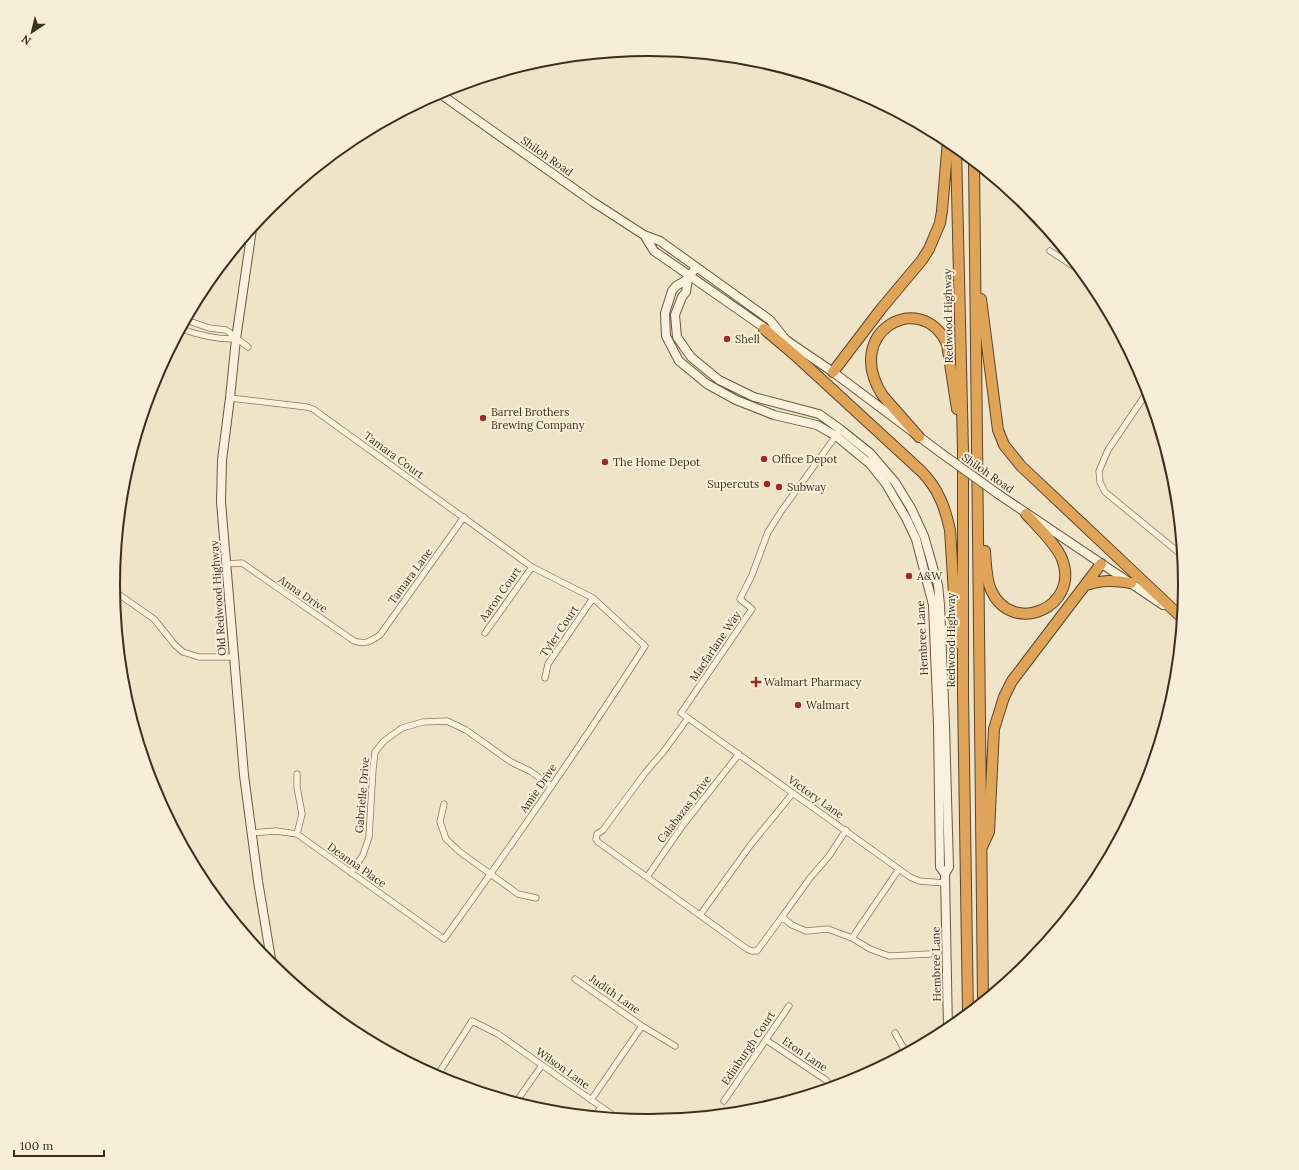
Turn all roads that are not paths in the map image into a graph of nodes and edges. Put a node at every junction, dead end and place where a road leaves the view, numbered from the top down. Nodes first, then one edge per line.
1 (445, 97) edge
2 (947, 148) edge
3 (956, 154) edge
4 (974, 167) edge
5 (644, 235) junction
6 (251, 238) edge
7 (975, 250) junction
8 (1050, 251) dead end
9 (1069, 264) edge
10 (696, 267) junction
11 (689, 277) junction
12 (190, 321) edge
13 (764, 329) junction
14 (186, 330) edge
15 (236, 339) junction
16 (786, 340) junction
17 (248, 347) dead end
18 (834, 372) junction
19 (230, 398) junction
20 (1143, 398) edge
21 (736, 400) junction
22 (783, 405) junction
23 (838, 432) junction
24 (919, 437) junction
25 (963, 451) junction
26 (979, 502) junction
27 (1026, 514) junction
28 (464, 517) junction
29 (1177, 551) edge
30 (226, 564) junction
31 (1101, 564) junction
32 (532, 567) junction
33 (1131, 583) junction
34 (1086, 585) junction
35 (121, 596) edge
36 (594, 598) junction
37 (1177, 613) edge
38 (1177, 614) edge
39 (485, 633) dead end
40 (368, 643) joint
41 (645, 646) joint
42 (233, 656) junction
43 (545, 678) dead end
44 (963, 694) junction
45 (681, 713) joint
46 (688, 718) junction
47 (738, 754) junction
48 (297, 774) dead end
49 (551, 786) junction
50 (793, 793) junction
51 (444, 804) dead end
52 (846, 830) junction
53 (251, 833) junction
54 (297, 834) junction
55 (981, 849) junction
56 (900, 869) junction
57 (351, 872) junction
58 (491, 874) junction
59 (647, 877) junction
60 (945, 883) junction
61 (536, 898) dead end
62 (700, 916) junction
63 (782, 917) junction
64 (852, 938) junction
65 (444, 939) joint
66 (270, 954) edge
67 (930, 954) dead end
68 (575, 978) dead end
69 (983, 996) edge
70 (788, 1006) dead end
71 (968, 1008) edge
72 (948, 1022) edge
73 (642, 1026) junction
74 (895, 1032) dead end
75 (766, 1040) junction
76 (675, 1046) dead end
77 (903, 1049) edge
78 (542, 1065) junction
79 (440, 1071) edge
80 (828, 1083) edge
81 (519, 1097) edge
82 (591, 1100) junction
83 (724, 1101) dead end
84 (601, 1106) junction
85 (598, 1111) edge
86 (609, 1112) edge

1 - 5 main road, Shiloh Road
2 - 18 highway
3 - 25 highway, Redwood Highway
4 - 7 highway
5 - 10 main road, Shiloh Road
5 - 11 main road, Shiloh Road
6 - 15 main road, Old Redwood Highway
7 - 26 highway
7 - 37 highway
8 - 9 street
10 - 11 main road, Hembree Lane
10 - 16 main road, Shiloh Road
11 - 13 main road, Shiloh Road
11 - 21 main road, Hembree Lane
11 - 22 main road, Hembree Lane
12 - 15 street
13 - 16 main road, Shiloh Road
13 - 44 highway
14 - 15 street
15 - 17 street
15 - 19 main road, Old Redwood Highway
16 - 18 main road, Shiloh Road
18 - 24 main road, Shiloh Road
19 - 28 street, Tamara Court
19 - 30 main road, Old Redwood Highway
20 - 29 street
21 - 22 main road
21 - 23 main road, Hembree Lane
22 - 23 main road, Hembree Lane
23 - 45 street, Macfarlane Way
23 - 60 main road, Hembree Lane
24 - 25 highway
24 - 27 main road, Shiloh Road, bridge
25 - 44 highway, Redwood Highway
26 - 27 highway
26 - 55 highway
27 - 31 main road, Shiloh Road
28 - 32 street, Tamara Court
28 - 40 street, Tamara Lane
30 - 40 street, Anna Drive
30 - 42 main road, Old Redwood Highway
31 - 33 main road, Shiloh Road
31 - 34 highway
32 - 36 street, Tamara Court
32 - 39 street, Aaron Court
33 - 34 highway
33 - 38 main road, Shiloh Road
34 - 55 highway
35 - 42 street
36 - 41 street, Tamara Court
36 - 43 street, Tyler Court
41 - 49 street, Amie Drive
42 - 53 main road, Old Redwood Highway
44 - 71 highway, Redwood Highway
45 - 46 street, Victory Lane
46 - 47 street, Victory Lane
46 - 59 street
47 - 50 street, Victory Lane
47 - 59 street, Calabazas Drive
48 - 54 street
49 - 57 street, Gabrielle Drive
49 - 58 street, Amie Drive
50 - 52 street, Victory Lane
50 - 62 street
51 - 58 street
52 - 56 street, Victory Lane
52 - 63 street
53 - 54 street, Deanna Place
53 - 66 main road, Old Redwood Highway
54 - 57 street, Deanna Place
55 - 69 highway
56 - 60 street, Victory Lane
56 - 64 street
57 - 65 street, Deanna Place
58 - 61 street
58 - 65 street, Amie Drive
59 - 62 street
60 - 72 main road, Hembree Lane
62 - 63 street
63 - 64 street
64 - 67 street
68 - 73 street, Judith Lane
70 - 75 street, Edinburgh Court
73 - 76 street, Judith Lane
73 - 82 street
74 - 77 street
75 - 80 street, Eton Lane
75 - 83 street, Edinburgh Court
78 - 79 street, Wilson Lane
78 - 81 street
78 - 82 street, Wilson Lane
82 - 84 street, Wilson Lane
84 - 85 street
84 - 86 street, Wilson Lane

